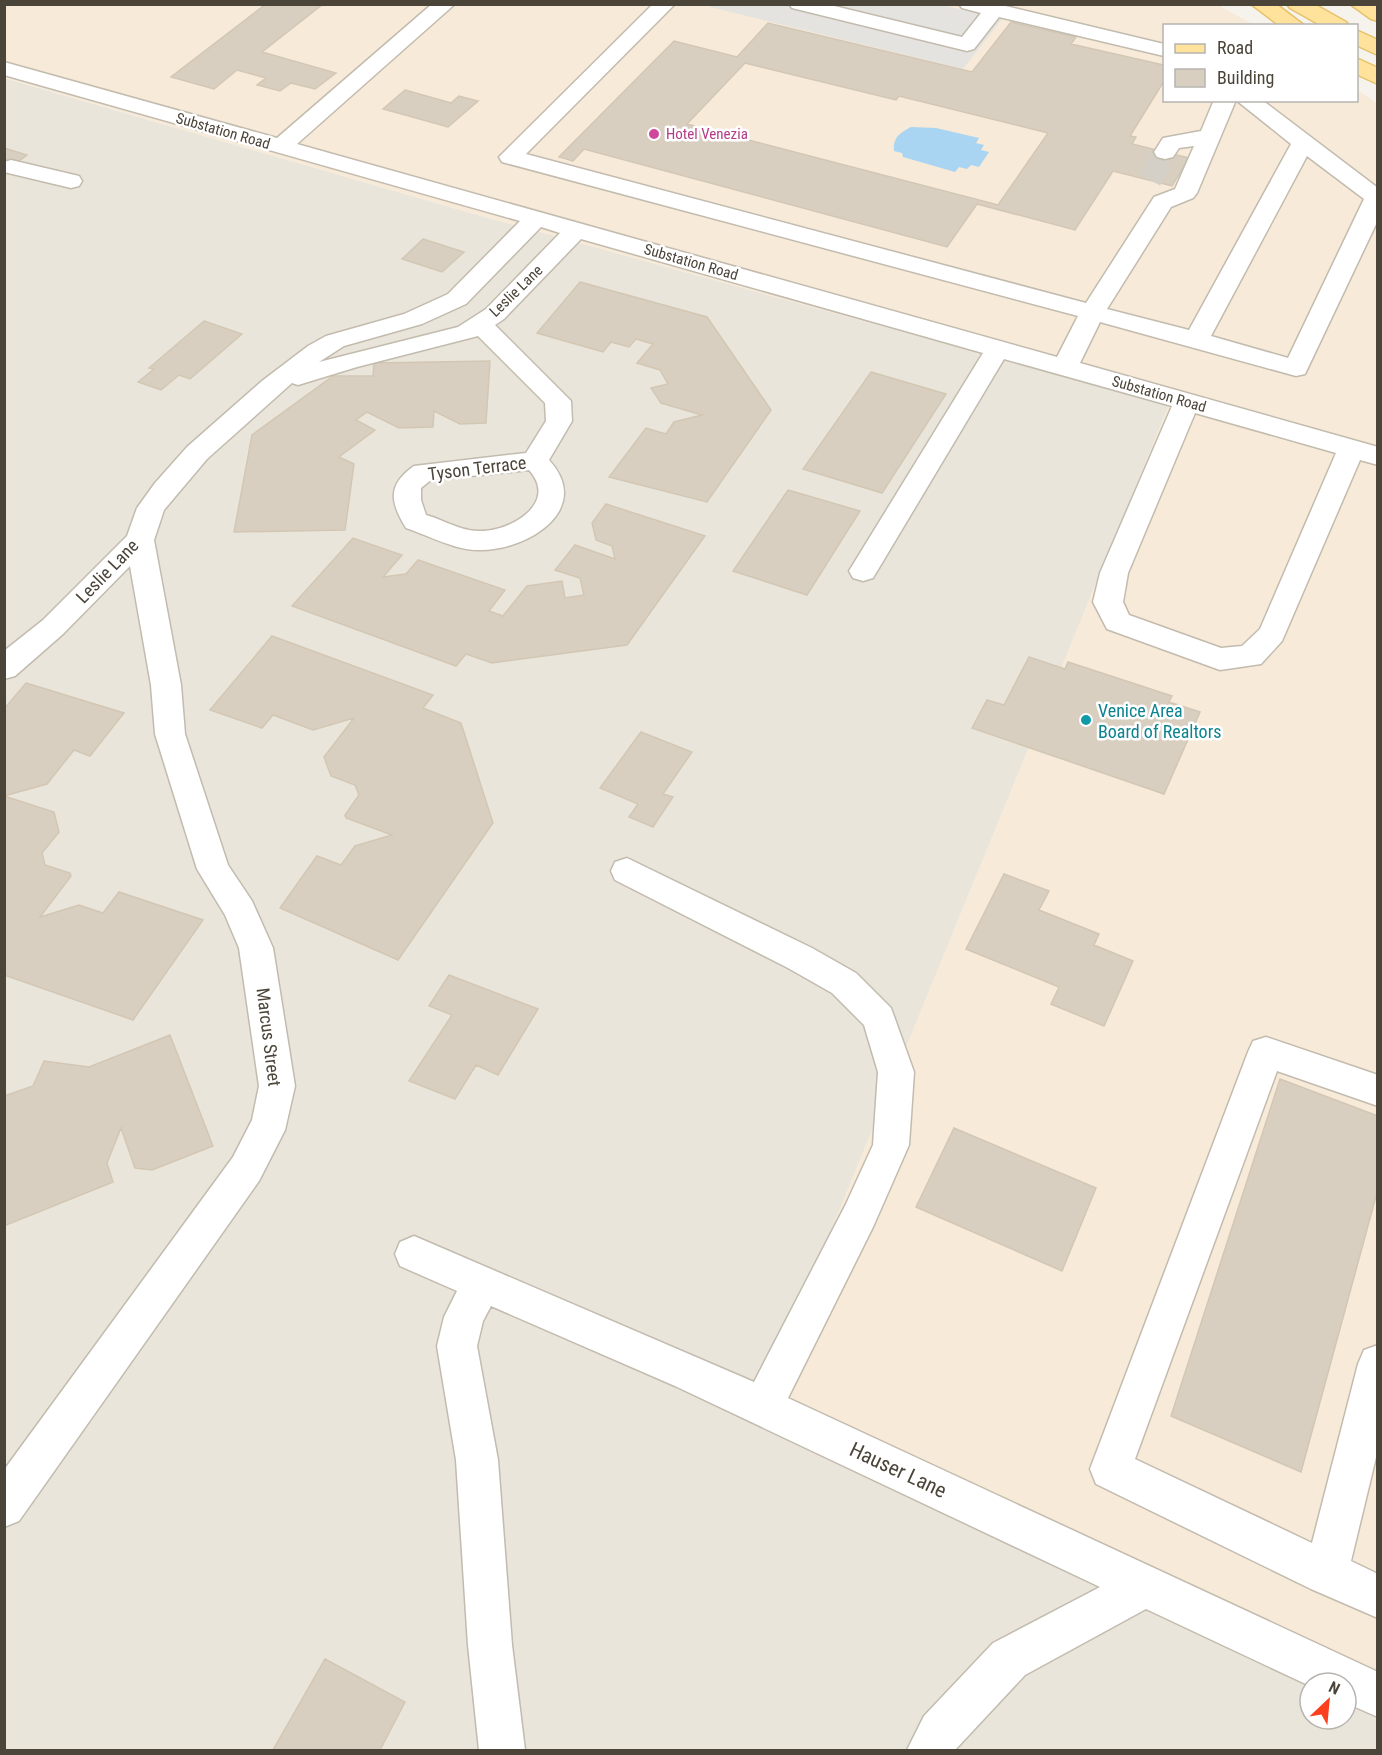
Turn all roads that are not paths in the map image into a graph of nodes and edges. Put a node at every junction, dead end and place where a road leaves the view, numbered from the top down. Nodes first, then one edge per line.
1 (445, 4) edge
2 (665, 4) edge
3 (799, 4) edge
4 (969, 4) edge
5 (1261, 4) edge
6 (1297, 4) edge
7 (1360, 4) edge
8 (994, 10) junction
9 (1377, 15) edge
10 (1292, 24) edge
11 (1335, 24) edge
12 (1358, 37) edge
13 (1377, 49) edge
14 (1163, 50) edge
15 (1358, 65) edge
16 (4, 68) edge
17 (1377, 78) edge
18 (1224, 102) edge
19 (1250, 102) edge
20 (1210, 136) junction
21 (1304, 142) junction
22 (280, 147) junction
23 (1165, 152) tunnel mouth
24 (11, 167) dead end
25 (70, 181) dead end
26 (1377, 198) edge
27 (537, 218) junction
28 (578, 229) junction
29 (1092, 313) junction
30 (480, 324) junction
31 (1196, 340) junction
32 (998, 348) junction
33 (1065, 367) junction
34 (271, 387) junction
35 (1187, 402) junction
36 (1364, 453) edge
37 (535, 461) junction
38 (140, 540) junction
39 (863, 571) dead end
40 (4, 668) edge
41 (627, 871) dead end
42 (1377, 1091) edge
43 (414, 1254) dead end
44 (482, 1283) junction
45 (1377, 1364) edge
46 (763, 1406) junction
47 (4, 1506) edge
48 (1326, 1574) junction
49 (1145, 1586) junction
50 (1377, 1597) edge
51 (1377, 1695) edge
52 (502, 1750) edge
53 (930, 1750) edge

1 - 22 street
2 - 29 street
3 - 8 street
4 - 8 street
5 - 10 main road
6 - 11 main road
7 - 9 main road
8 - 14 street
12 - 13 main road
15 - 17 main road
16 - 22 street, Substation Road
18 - 20 street
19 - 21 street
20 - 23 street
20 - 29 street
21 - 26 street
21 - 31 street
22 - 27 street, Substation Road
24 - 25 street
26 - 31 street
27 - 28 street, Substation Road
27 - 34 street, Leslie Lane
28 - 30 street, Leslie Lane
28 - 32 street, Substation Road
29 - 31 street
29 - 33 street
30 - 34 street, Leslie Lane
30 - 37 street, Tyson Terrace
32 - 33 street, Substation Road
32 - 39 street
33 - 35 street, Substation Road
34 - 38 street, Leslie Lane
35 - 36 street, Substation Road
35 - 36 street
37 - 37 street, Tyson Terrace
38 - 40 street, Leslie Lane
38 - 47 street, Marcus Street
41 - 46 street
42 - 48 street
43 - 44 street, Hauser Lane
44 - 46 street, Hauser Lane
44 - 52 street
45 - 48 street
46 - 49 street, Hauser Lane
48 - 50 street
49 - 51 street, Hauser Lane
49 - 53 street

